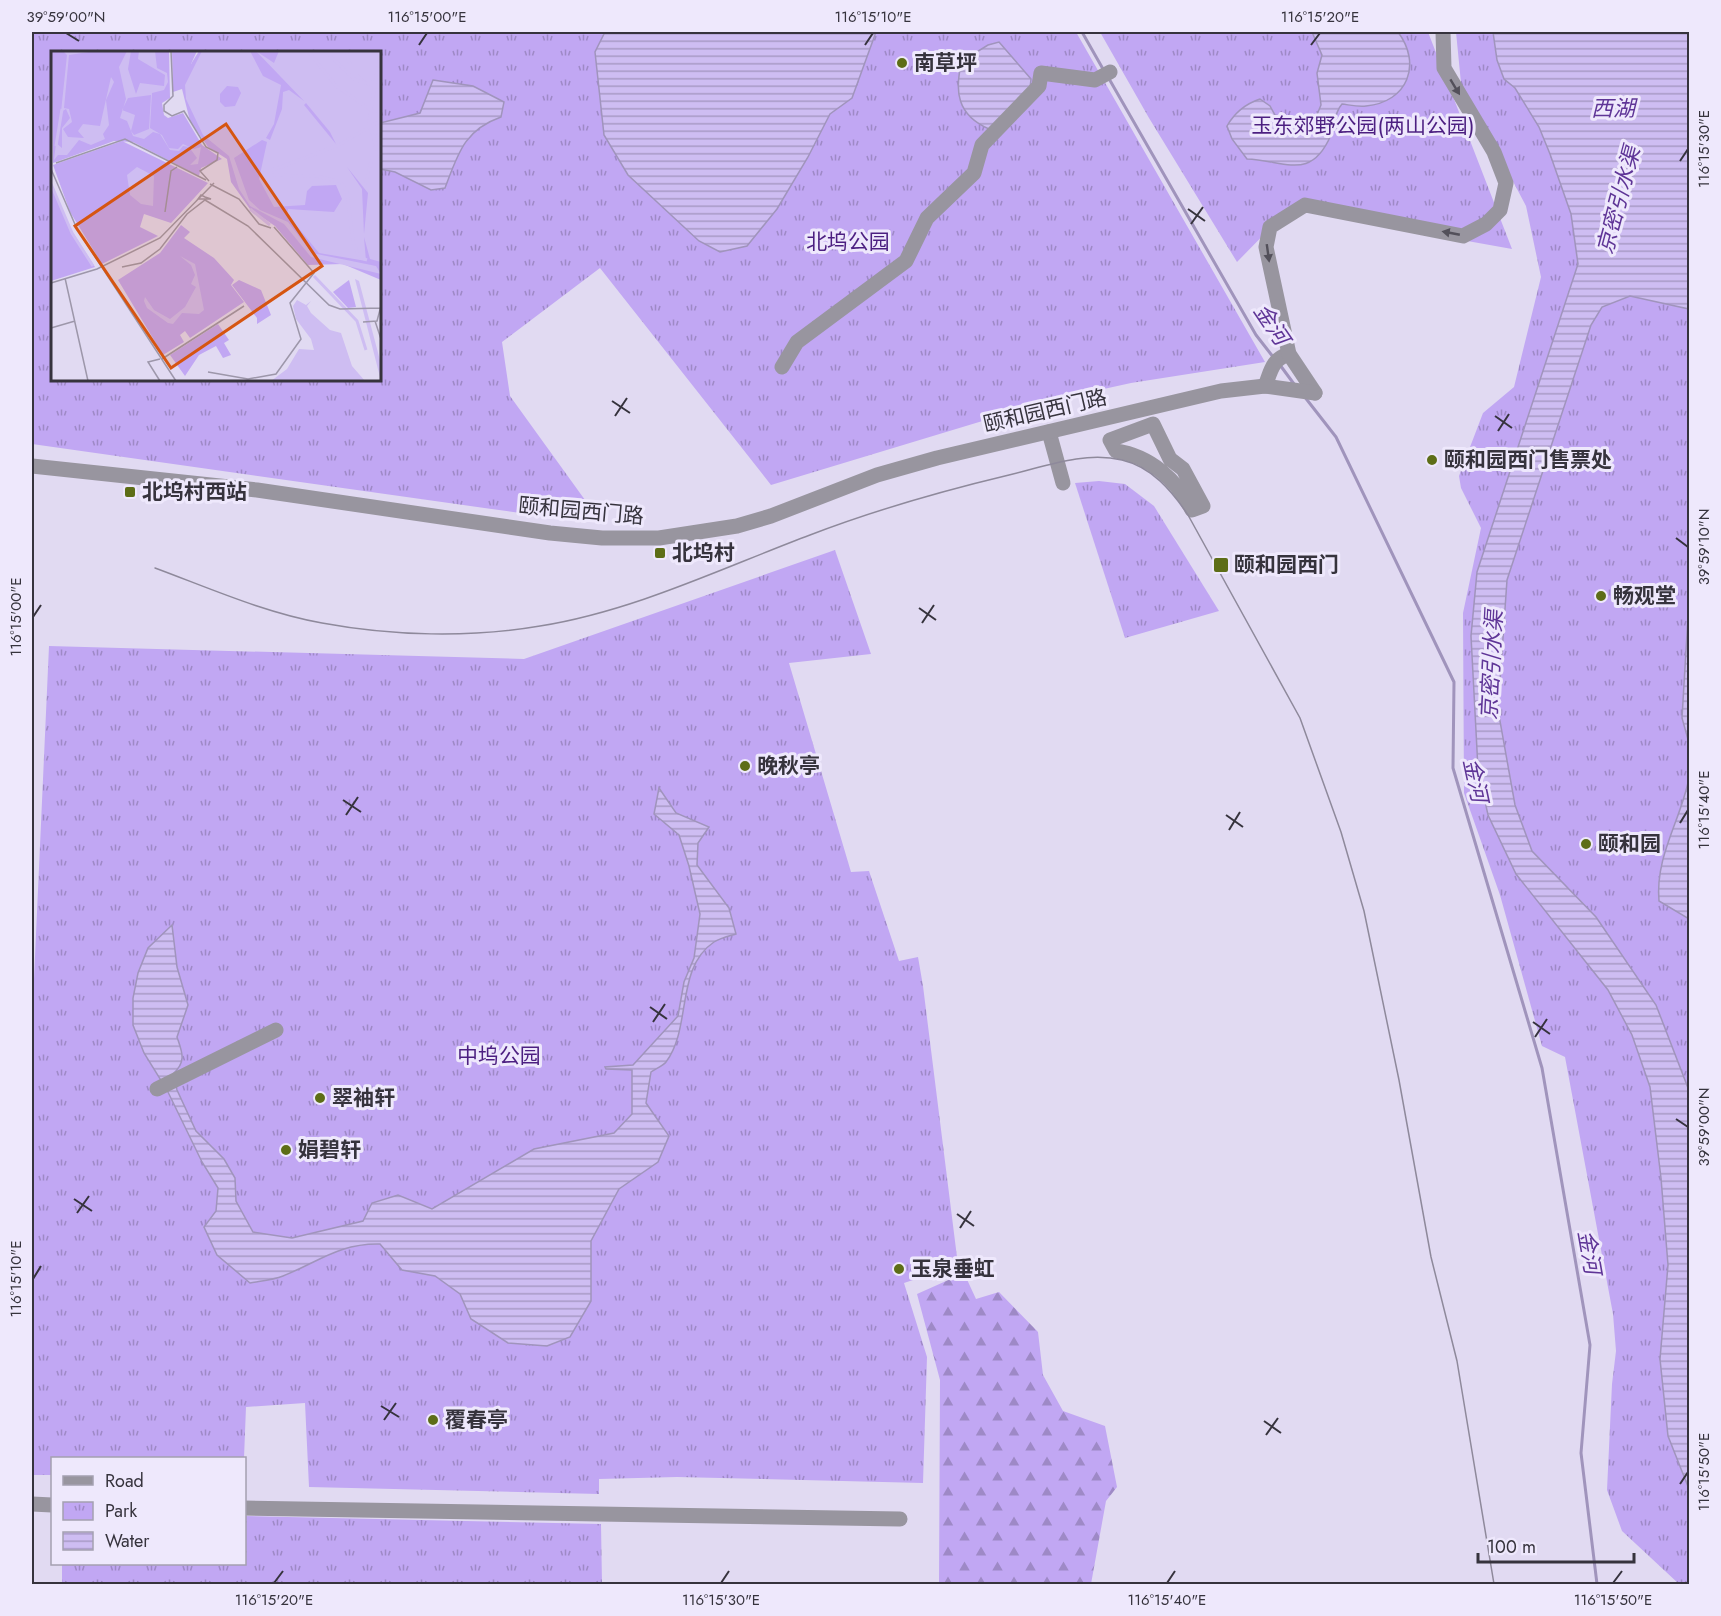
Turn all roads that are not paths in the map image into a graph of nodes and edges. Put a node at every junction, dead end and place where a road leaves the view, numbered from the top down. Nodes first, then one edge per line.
1 (1443, 32) edge
2 (1107, 73) dead end
3 (1281, 358) junction
4 (782, 366) dead end
5 (1265, 386) junction
6 (1153, 424) joint
7 (1049, 432) junction
8 (32, 466) edge
9 (1062, 483) dead end
10 (276, 1030) dead end
11 (157, 1089) dead end
12 (32, 1504) edge
13 (51, 1505) edge
14 (246, 1508) edge
15 (900, 1519) dead end

1 -> 3 street
2 - 4 street
3 - 5 street
3 - 5 street, 颐和园西门路
5 - 7 street, 颐和园西门路
6 - 6 street
7 - 8 street, 颐和园西门路
7 - 9 street
10 - 11 street
12 - 13 street
14 - 15 street

